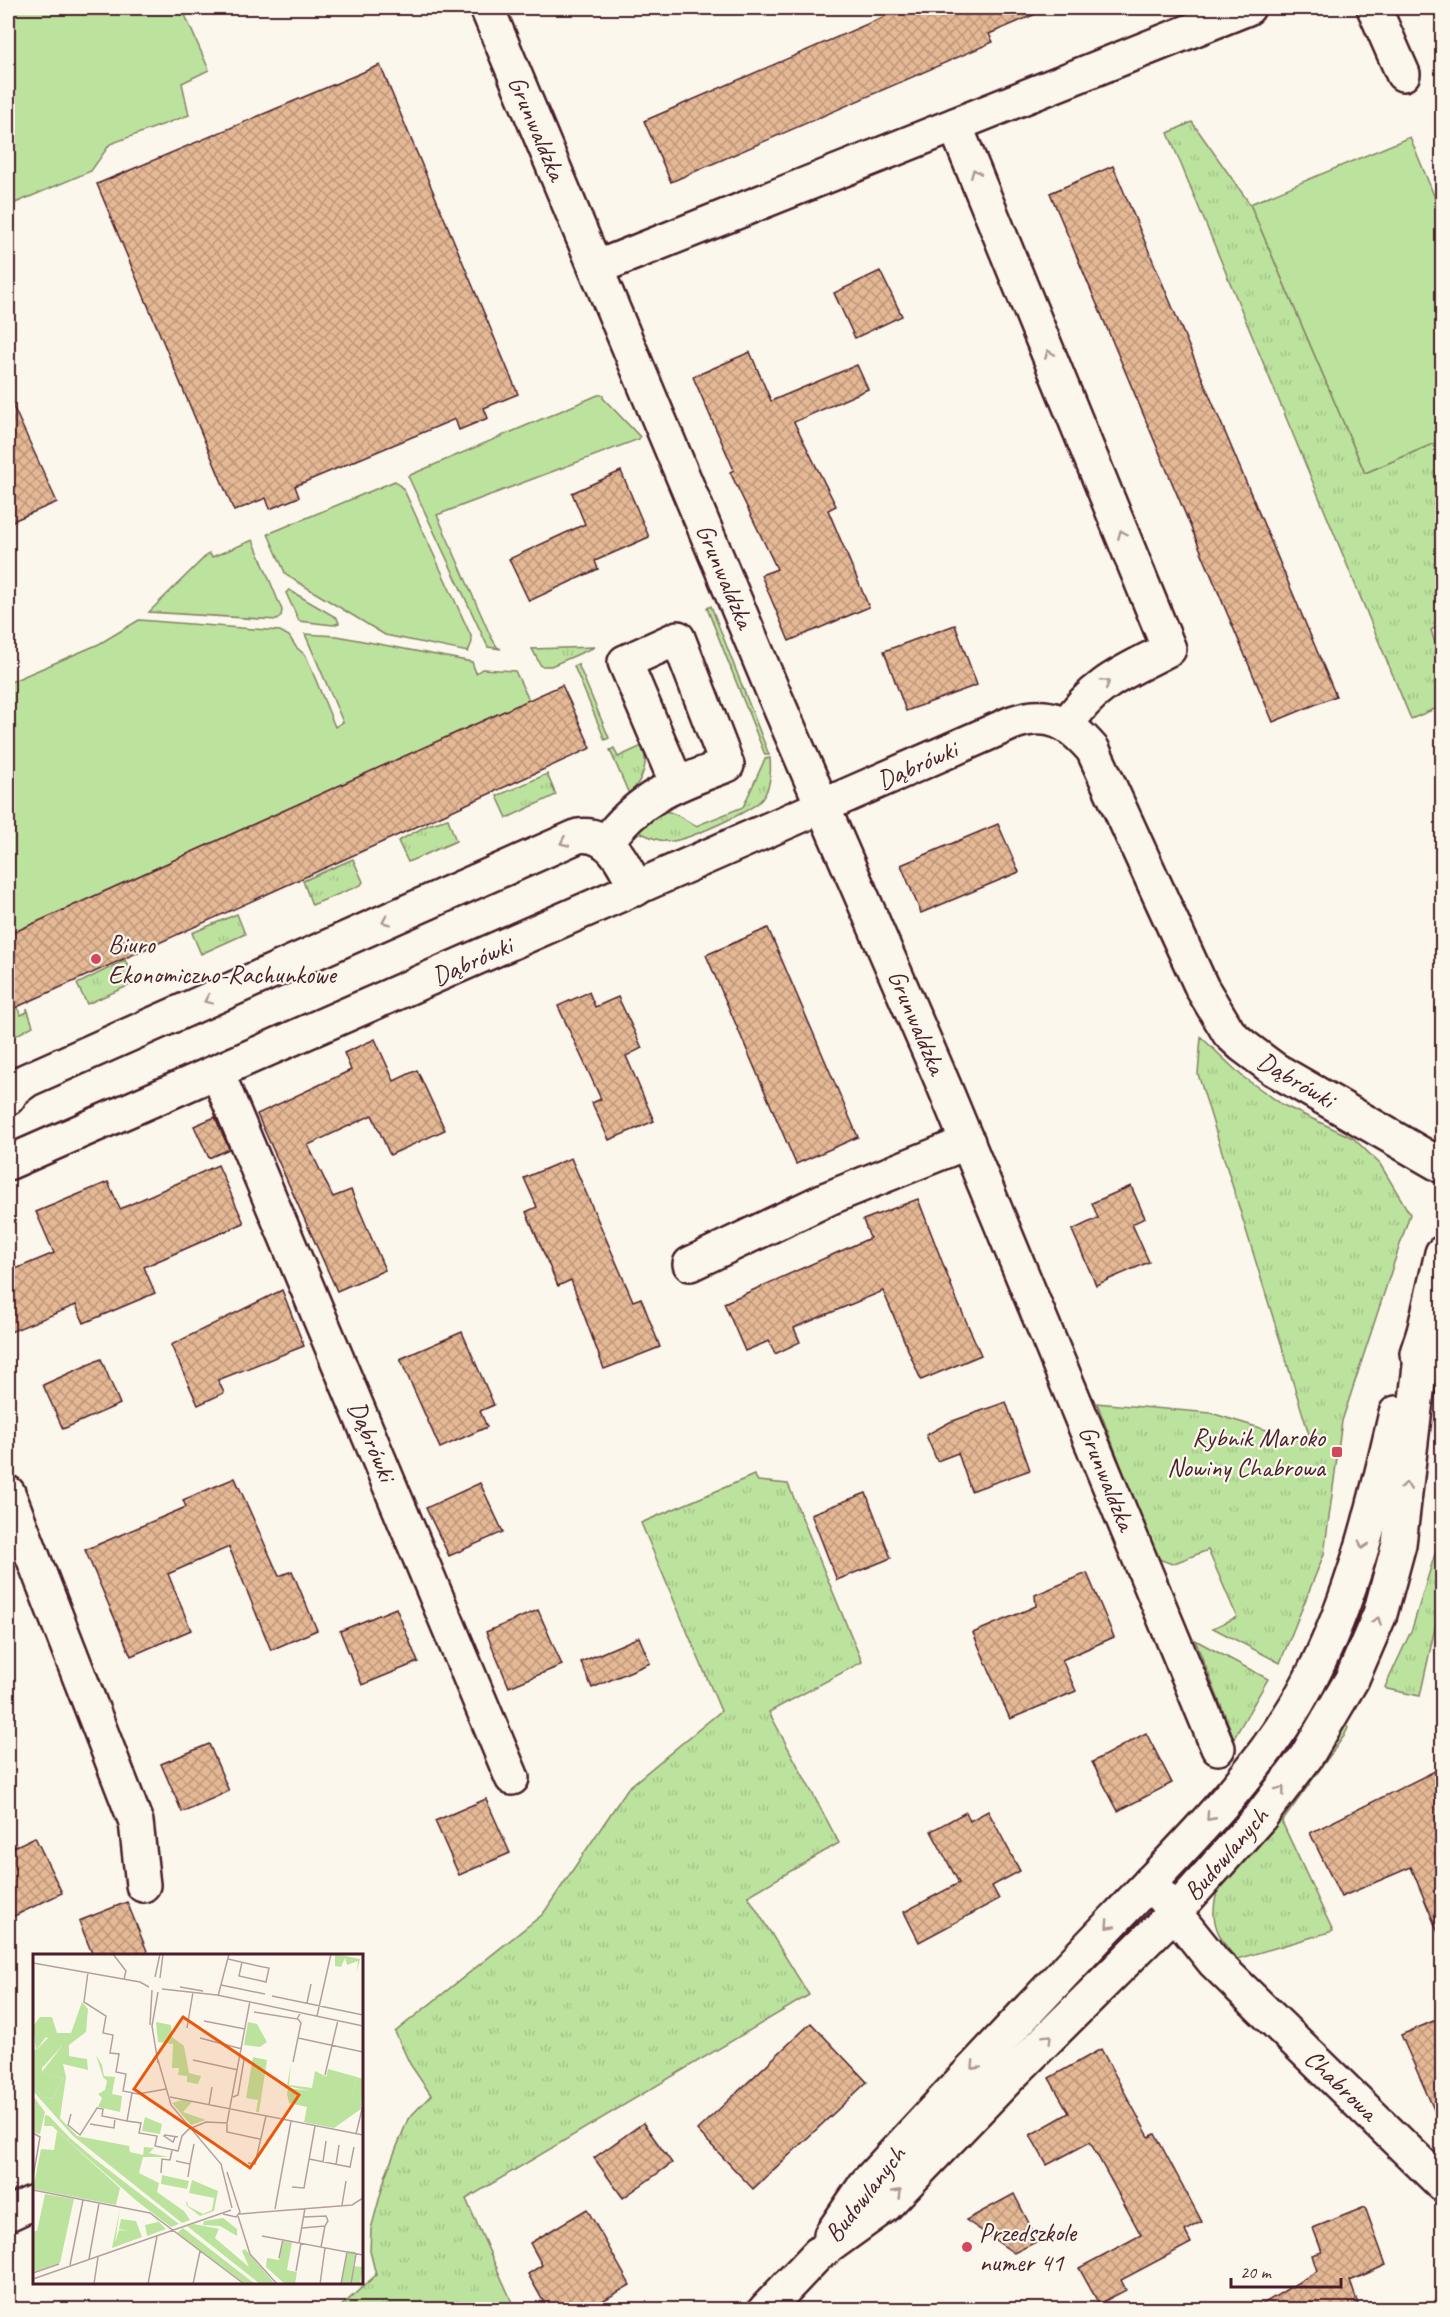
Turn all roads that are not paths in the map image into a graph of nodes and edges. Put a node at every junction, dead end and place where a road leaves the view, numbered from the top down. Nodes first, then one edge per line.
1 (486, 8) edge
2 (1248, 8) edge
3 (1374, 8) edge
4 (1403, 74) dead end
5 (955, 125) junction
6 (596, 268) junction
7 (1067, 725) junction
8 (677, 784) dead end
9 (822, 807) junction
10 (606, 843) junction
11 (636, 889) junction
12 (217, 1072) junction
13 (8, 1098) edge
14 (968, 1142) junction
15 (8, 1163) edge
16 (1443, 1166) edge
17 (1443, 1253) edge
18 (690, 1264) dead end
19 (1424, 1332) junction
20 (8, 1493) edge
21 (1218, 1748) dead end
22 (512, 1778) dead end
23 (1150, 1882) junction
24 (143, 1885) dead end
25 (1174, 1913) junction
26 (1443, 2184) edge
27 (33, 2202) edge
28 (8, 2214) edge
29 (818, 2254) junction
30 (765, 2310) edge

1 - 6 street, Grunwaldzka
2 - 5 street
3 - 4 street
5 - 6 street
7 -> 5 street
6 - 9 street, Grunwaldzka
7 - 9 street, Dąbrówki
7 - 16 street, Dąbrówki
8 - 10 street
9 - 11 street, Dąbrówki
9 - 14 street, Grunwaldzka
10 - 11 street
10 -> 13 street
11 - 12 street, Dąbrówki
12 - 15 street, Dąbrówki
12 - 22 street, Dąbrówki
14 - 18 street
14 - 21 street, Grunwaldzka
17 - 19 street, Budowlanych
19 -> 23 street, Budowlanych
25 -> 19 street, Budowlanych
20 - 24 street
23 - 25 street, Chabrowa
23 -> 29 street, Budowlanych
25 - 26 street, Chabrowa
29 -> 25 street, Budowlanych
27 - 28 street
29 - 30 street, Budowlanych

